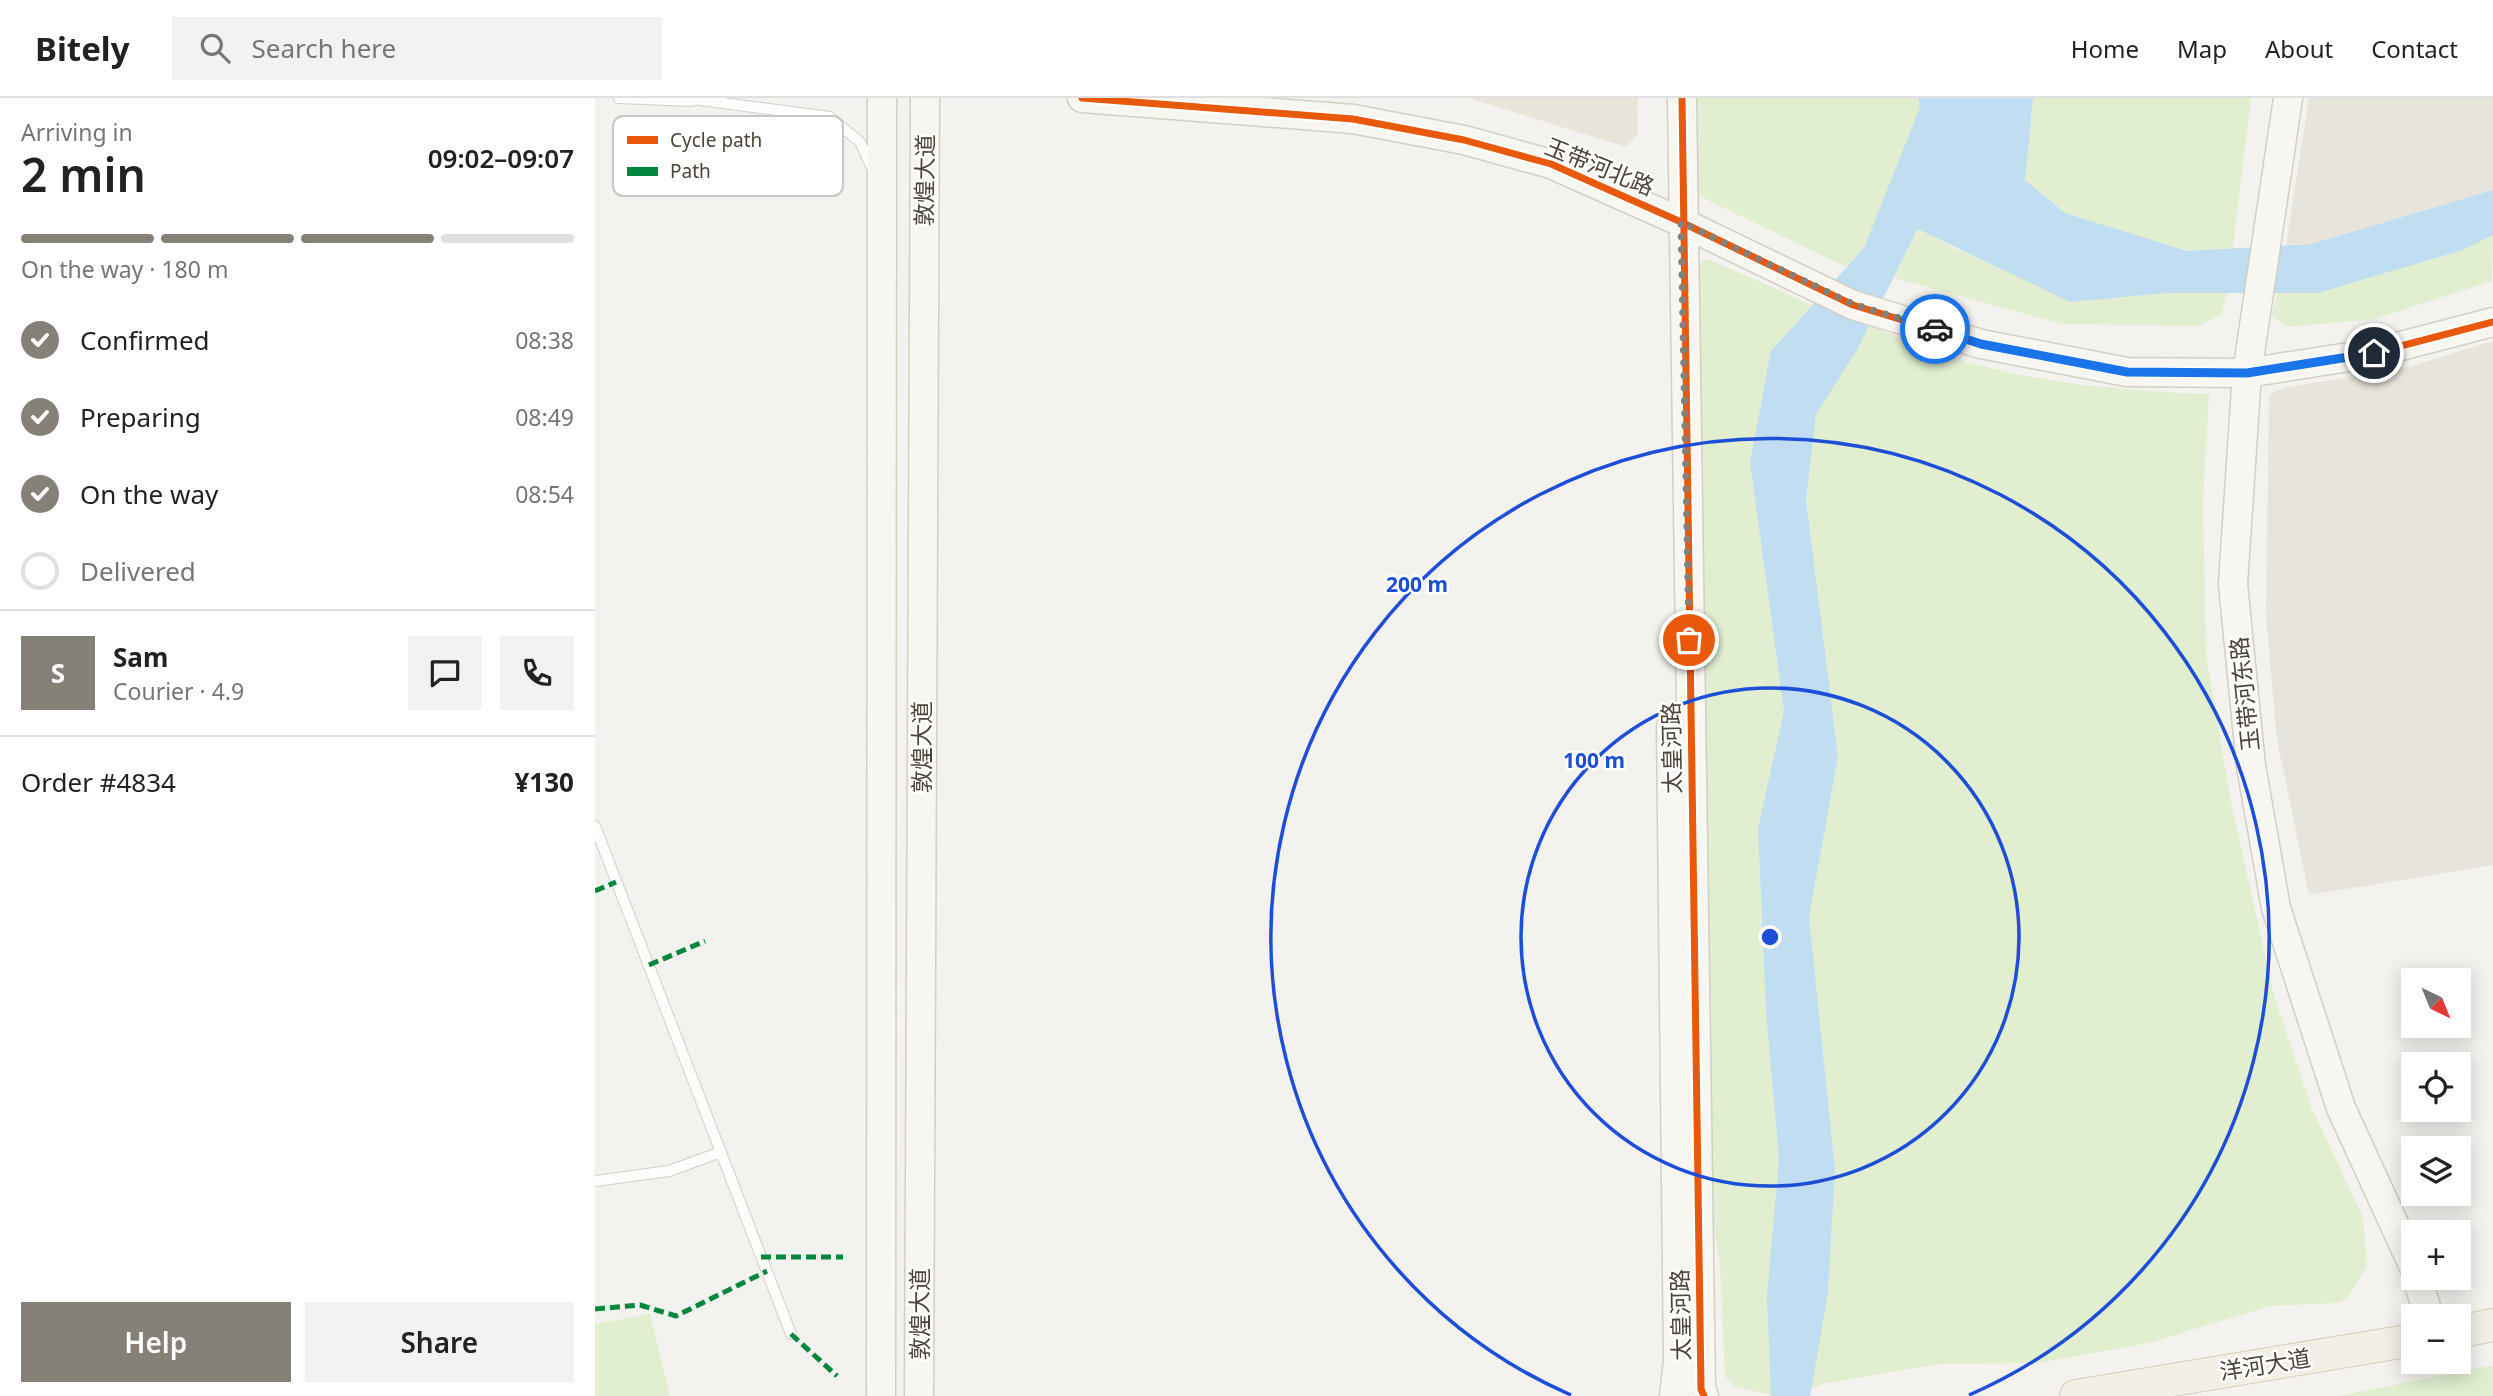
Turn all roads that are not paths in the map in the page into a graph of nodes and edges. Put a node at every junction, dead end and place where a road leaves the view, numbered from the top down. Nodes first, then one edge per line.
1 (619, 98) edge
2 (717, 98) edge
3 (882, 98) edge
4 (925, 98) edge
5 (1082, 98) edge
6 (1663, 98) edge
7 (1682, 98) edge
8 (2288, 98) edge
9 (689, 99) edge
10 (822, 116) edge
11 (843, 128) edge
12 (883, 190) junction
13 (1673, 218) junction
14 (2493, 322) edge
15 (2247, 373) junction
16 (595, 826) edge
17 (721, 1152) junction
18 (595, 1181) edge
19 (2401, 1239) edge
20 (2493, 1325) edge
21 (2471, 1330) edge
22 (792, 1334) dead end
23 (2401, 1342) edge
24 (2493, 1346) edge
25 (2471, 1350) edge
26 (1678, 1361) junction
27 (2401, 1361) edge
28 (1696, 1394) edge
29 (881, 1396) edge
30 (919, 1396) edge
31 (1674, 1396) edge
32 (2076, 1396) edge
33 (2191, 1396) edge

1 - 9 lane
2 - 9 lane
3 - 12 street, 敦煌大道
4 - 30 street, 敦煌大道
5 - 13 street, 玉带河北路
6 - 13 street, 太皇河路
7 - 13 street, 太皇河路
8 - 15 street, 玉带河东路
9 - 10 lane
11 - 12 lane
12 - 29 street, 敦煌大道
13 - 15 street, 玉带河北路
13 - 26 street, 太皇河路
13 - 28 street, 太皇河路
14 - 15 street, 玉带河北路
15 - 19 street, 玉带河东路
16 - 17 lane
17 - 18 lane
17 - 22 lane
20 - 21 main road
23 - 32 main road, 洋河大道
24 - 25 main road
26 - 28 street
26 - 31 street, 太皇河路
27 - 33 main road, 洋河大道

